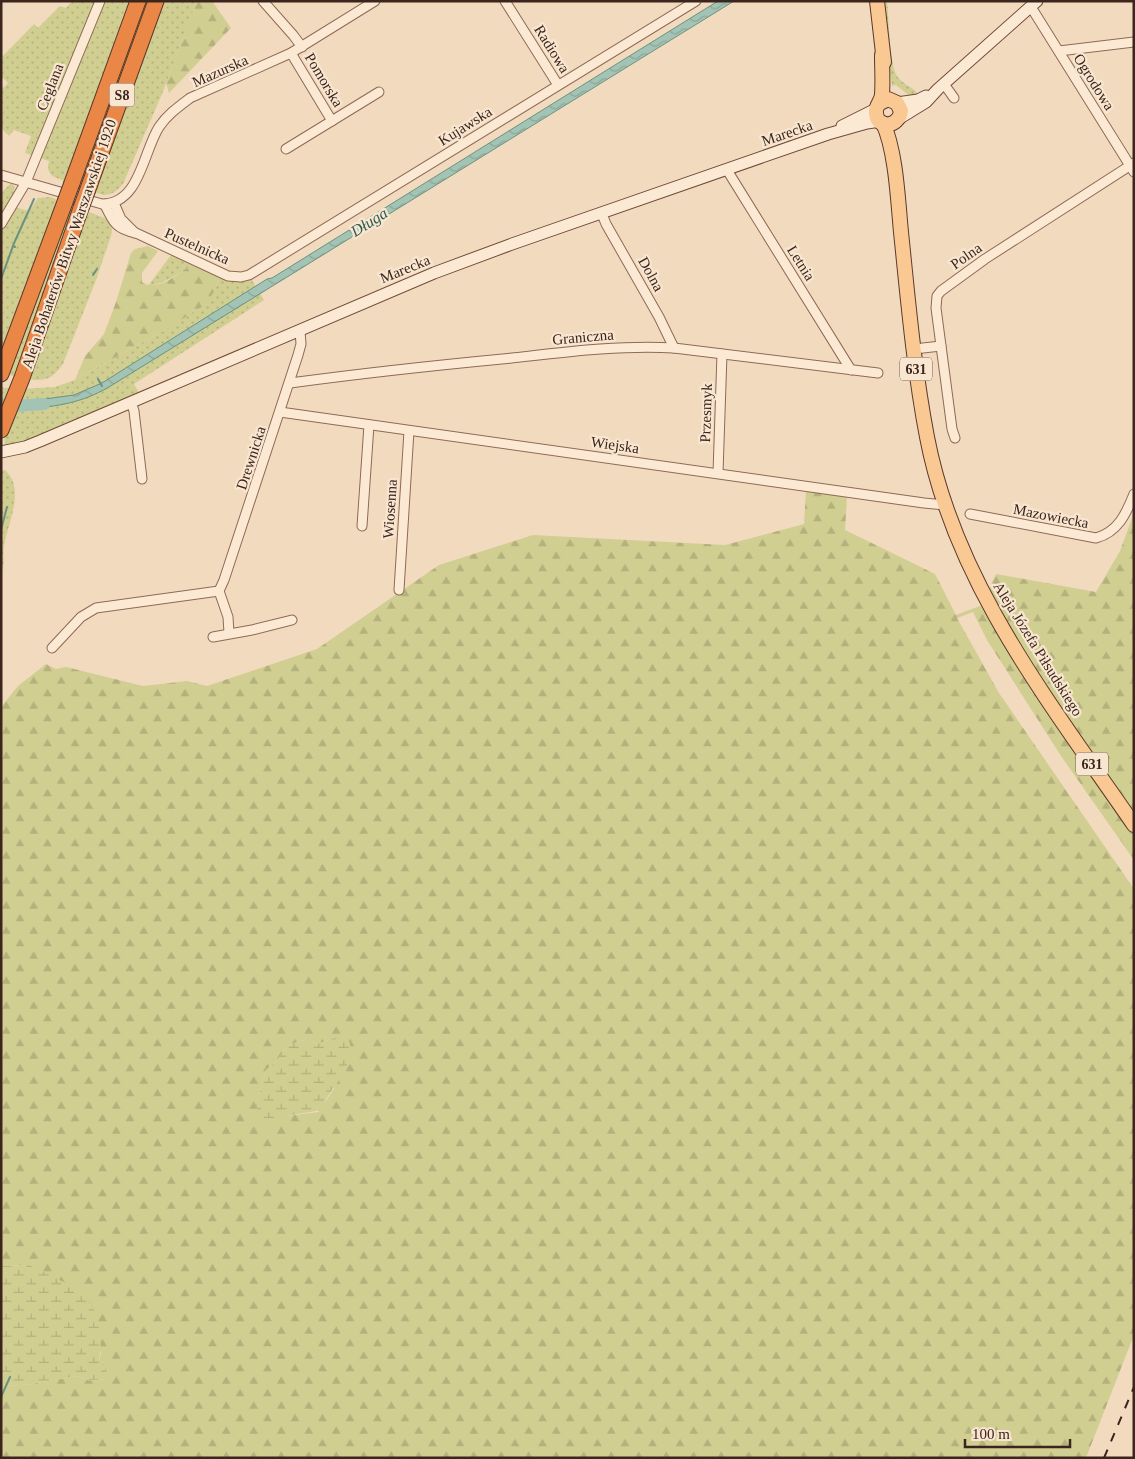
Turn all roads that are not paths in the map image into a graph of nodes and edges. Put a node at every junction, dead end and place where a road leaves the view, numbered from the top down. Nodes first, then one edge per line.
1 (100, 1) edge
2 (138, 1) edge
3 (156, 1) edge
4 (263, 1) edge
5 (376, 1) edge
6 (505, 1) edge
7 (696, 1) edge
8 (877, 1) edge
9 (1034, 4) edge
10 (1134, 42) edge
11 (302, 47) junction
12 (1059, 51) junction
13 (291, 53) junction
14 (882, 55) junction
15 (558, 85) junction
16 (941, 86) junction
17 (379, 92) dead end
18 (954, 98) dead end
19 (896, 102) junction
20 (880, 114) junction
21 (899, 119) junction
22 (332, 120) junction
23 (286, 149) dead end
24 (1132, 167) edge
25 (727, 170) junction
26 (1, 175) edge
27 (26, 182) junction
28 (896, 182) junction
29 (110, 204) junction
30 (602, 214) junction
31 (1, 224) edge
32 (249, 275) joint
33 (300, 330) junction
34 (941, 346) junction
35 (674, 348) junction
36 (914, 349) junction
37 (722, 354) junction
38 (851, 370) junction
39 (3, 371) edge
40 (878, 373) dead end
41 (290, 382) junction
42 (131, 402) junction
43 (280, 412) junction
44 (369, 425) junction
45 (1, 430) edge
46 (409, 431) junction
47 (955, 438) dead end
48 (1, 452) edge
49 (718, 473) junction
50 (142, 479) dead end
51 (1134, 494) edge
52 (945, 505) junction
53 (970, 514) dead end
54 (362, 526) dead end
55 (399, 590) dead end
56 (219, 591) junction
57 (292, 620) dead end
58 (229, 633) junction
59 (213, 636) dead end
60 (52, 648) dead end
61 (1134, 825) edge

1 - 27 street, Ceglana
2 - 39 highway, Aleja Bohaterów Bitwy Warszawskiej 1920 / S8, bridge
3 - 45 highway, Aleja Bohaterów Bitwy Warszawskiej 1920 / S8, bridge
4 - 11 street
5 - 11 street, Mazurska
6 - 15 street, Radiowa
7 - 15 street, Kujawska
8 - 14 main road, Aleja Józefa Piłsudskiego / 631
9 - 12 street, Ogrodowa
9 - 16 street
10 - 12 street
11 - 13 street, Mazurska
12 - 24 street, Ogrodowa
13 - 22 street, Pomorska
13 - 29 street, Mazurska
14 - 19 main road, Aleja Józefa Piłsudskiego / 631
14 - 20 main road, Aleja Józefa Piłsudskiego / 631
15 - 32 street, Kujawska
16 - 18 street
16 - 19 street
16 - 21 street
17 - 22 street, Pomorska
19 - 20 main road
19 - 21 main road
20 - 21 main road
20 - 25 street, Marecka
20 - 28 main road, Aleja Józefa Piłsudskiego / 631
21 - 28 main road, Aleja Józefa Piłsudskiego / 631
22 - 23 street, Pomorska
24 - 34 street, Polna
25 - 30 street, Marecka
25 - 38 street, Letnia
26 - 27 street
27 - 29 street
27 - 31 street, Ceglana
28 - 36 main road, Aleja Józefa Piłsudskiego / 631
29 - 32 street, Pustelnicka
30 - 33 street, Marecka
30 - 35 street, Dolna
33 - 41 street, Drewnicka
33 - 42 street, Marecka
34 - 36 street
34 - 47 street, Polna
35 - 37 street, Graniczna
35 - 41 street, Graniczna
36 - 52 main road, Aleja Józefa Piłsudskiego / 631
37 - 38 street, Graniczna
37 - 49 street, Przesmyk
38 - 40 street, Graniczna
41 - 43 street, Drewnicka
42 - 48 street, Marecka
42 - 50 street
43 - 44 street, Wiejska
43 - 56 street, Drewnicka
44 - 46 street, Wiejska
44 - 54 street
46 - 49 street, Wiejska
46 - 55 street, Wiosenna
49 - 52 street, Wiejska
51 - 53 street, Mazowiecka
52 - 61 main road, Aleja Józefa Piłsudskiego / 631
56 - 58 street
56 - 60 street
57 - 58 street
58 - 59 street

